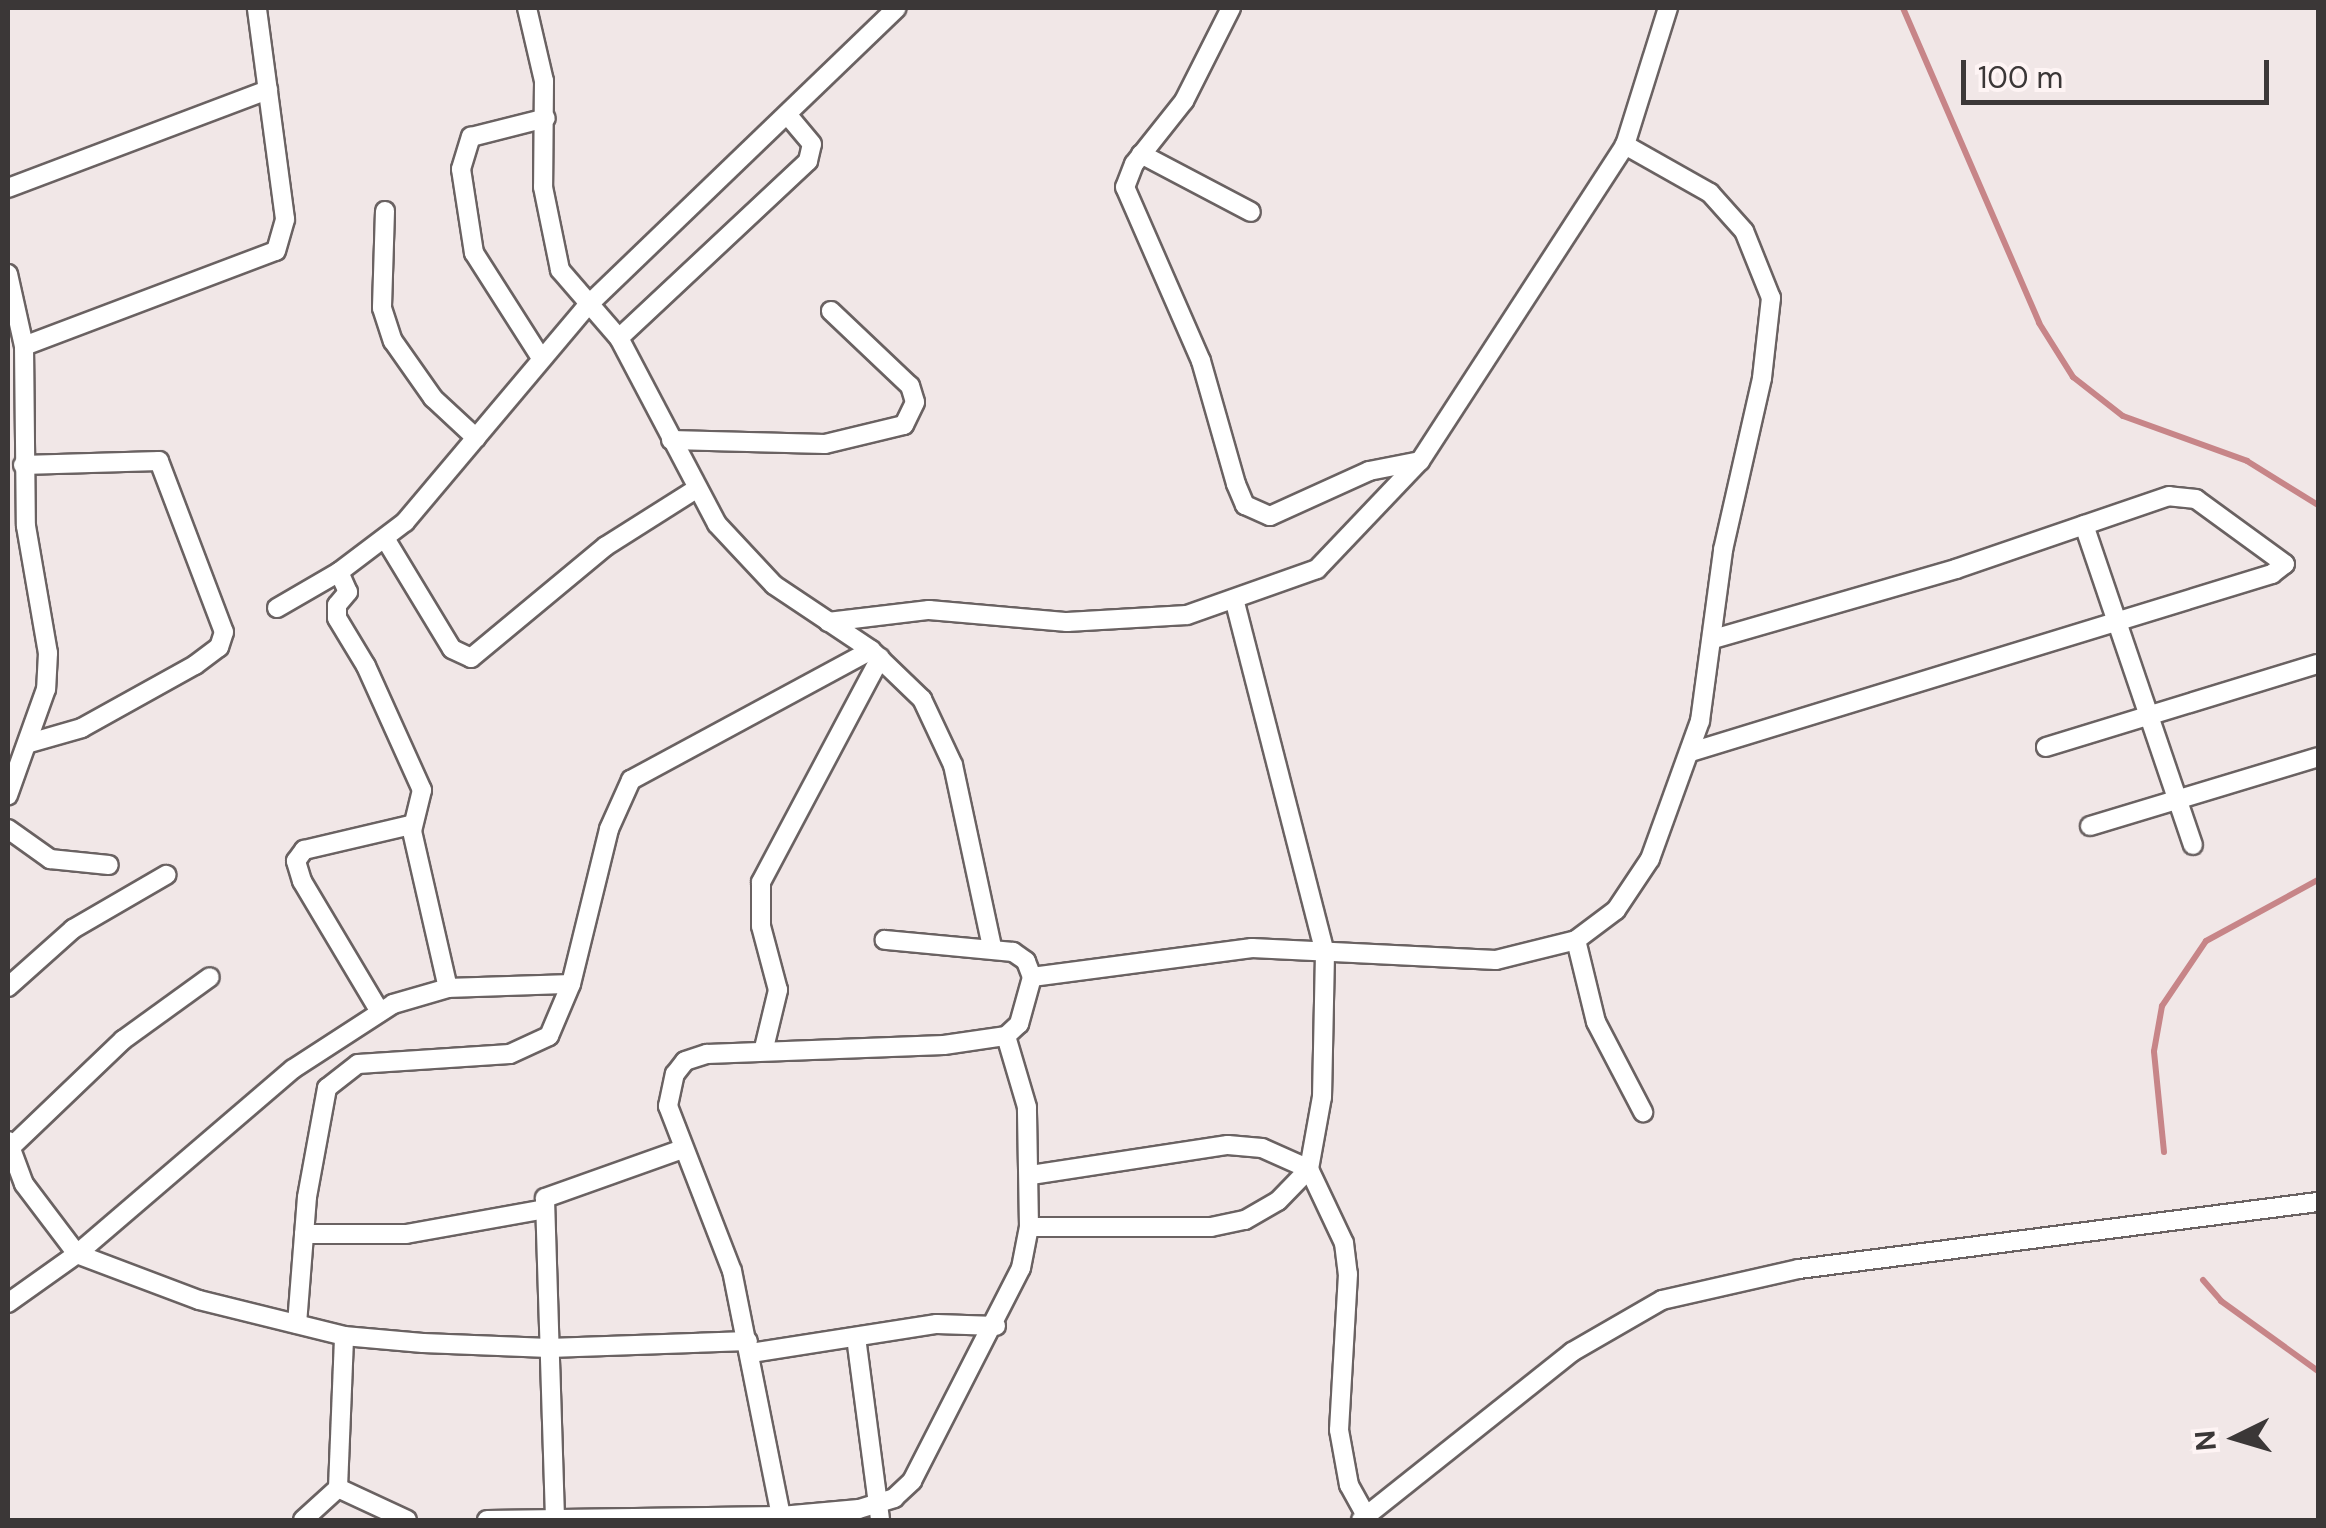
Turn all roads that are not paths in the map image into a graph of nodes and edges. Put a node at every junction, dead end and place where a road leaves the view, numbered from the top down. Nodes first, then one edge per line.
1 (257, 8) edge
2 (527, 8) edge
3 (897, 8) edge
4 (1231, 8) edge
5 (1668, 8) edge
6 (268, 90) junction
7 (786, 114) junction
8 (546, 118) junction
9 (1624, 145) junction
10 (1141, 154) junction
11 (8, 188) edge
12 (385, 211) dead end
13 (1251, 212) dead end
14 (8, 274) edge
15 (586, 307) junction
16 (831, 310) dead end
17 (620, 338) junction
18 (24, 346) junction
19 (540, 358) junction
20 (476, 438) junction
21 (671, 440) junction
22 (1420, 461) junction
23 (24, 465) junction
24 (696, 488) junction
25 (2084, 525) junction
26 (386, 540) junction
27 (340, 572) junction
28 (1235, 603) junction
29 (277, 608) dead end
30 (828, 622) junction
31 (2118, 622) junction
32 (1713, 638) junction
33 (876, 654) junction
34 (2318, 664) edge
35 (2151, 715) junction
36 (30, 743) junction
37 (2046, 747) dead end
38 (1691, 752) junction
39 (2318, 757) edge
40 (8, 795) edge
41 (2178, 800) junction
42 (411, 824) junction
43 (2090, 826) dead end
44 (8, 829) edge
45 (2193, 845) dead end
46 (108, 865) dead end
47 (166, 876) dead end
48 (885, 940) dead end
49 (1576, 940) junction
50 (992, 947) junction
51 (1325, 953) junction
52 (210, 977) dead end
53 (1032, 978) junction
54 (559, 983) junction
55 (8, 987) edge
56 (448, 988) junction
57 (380, 1012) junction
58 (1006, 1036) junction
59 (764, 1048) junction
60 (314, 1075) junction
61 (1642, 1112) dead end
62 (8, 1141) edge
63 (9, 1149) edge
64 (680, 1150) junction
65 (1310, 1168) junction
66 (1031, 1175) junction
67 (2318, 1202) edge
68 (545, 1208) junction
69 (1029, 1227) junction
70 (304, 1234) junction
71 (77, 1254) junction
72 (8, 1303) edge
73 (296, 1324) junction
74 (996, 1326) junction
75 (344, 1336) junction
76 (856, 1337) junction
77 (750, 1347) junction
78 (549, 1348) junction
79 (338, 1488) junction
80 (878, 1513) edge
81 (379, 1514) edge
82 (781, 1516) junction
83 (1364, 1518) edge
84 (543, 1519) edge
85 (650, 1519) edge
86 (303, 1520) edge
87 (407, 1520) edge
88 (486, 1520) edge

1 - 6 street
2 - 8 street
3 - 7 street
4 - 10 street
5 - 9 street
6 - 11 street
6 - 18 street
7 - 15 street
7 - 17 street
8 - 15 street
8 - 19 street
9 - 22 street
9 - 32 street
10 - 13 street
10 - 22 street
12 - 20 street
14 - 18 street
15 - 17 street
15 - 19 street
16 - 21 street
17 - 21 street
18 - 23 street
19 - 20 street
20 - 26 street
21 - 24 street
22 - 28 street
23 - 36 street
23 - 36 street
24 - 26 street
24 - 30 street
25 - 31 street
25 - 31 street
25 - 32 street
26 - 27 street
27 - 29 street
27 - 42 street
28 - 30 street
28 - 51 street
30 - 33 street
31 - 35 street
31 - 38 street
32 - 38 street
33 - 50 street
33 - 54 street
33 - 59 street
34 - 35 street
35 - 37 street
35 - 41 street
36 - 40 street
38 - 49 street
39 - 41 street
41 - 43 street
41 - 45 street
42 - 56 street
42 - 57 street
44 - 46 street
47 - 55 street
48 - 50 street
49 - 51 street
49 - 61 street
50 - 53 street
51 - 53 street
51 - 65 street
52 - 63 street
53 - 58 street
54 - 56 street
54 - 60 street
56 - 57 street
57 - 60 street
58 - 59 street
58 - 66 street
59 - 64 street
60 - 70 street
60 - 71 street
62 - 63 street
63 - 71 street
64 - 68 street
64 - 77 street
65 - 66 street
65 - 69 street
65 - 83 street
66 - 69 street
67 - 83 street
68 - 70 street
68 - 78 street
69 - 74 street
70 - 73 street
71 - 72 street
71 - 73 street
73 - 75 street
74 - 76 street
74 - 80 street
75 - 78 street
75 - 79 street
76 - 77 street
76 - 80 street
77 - 78 street
77 - 82 street
78 - 84 street
79 - 81 street
79 - 86 street
80 - 82 street
81 - 87 street
82 - 85 street
84 - 85 street
84 - 88 street

